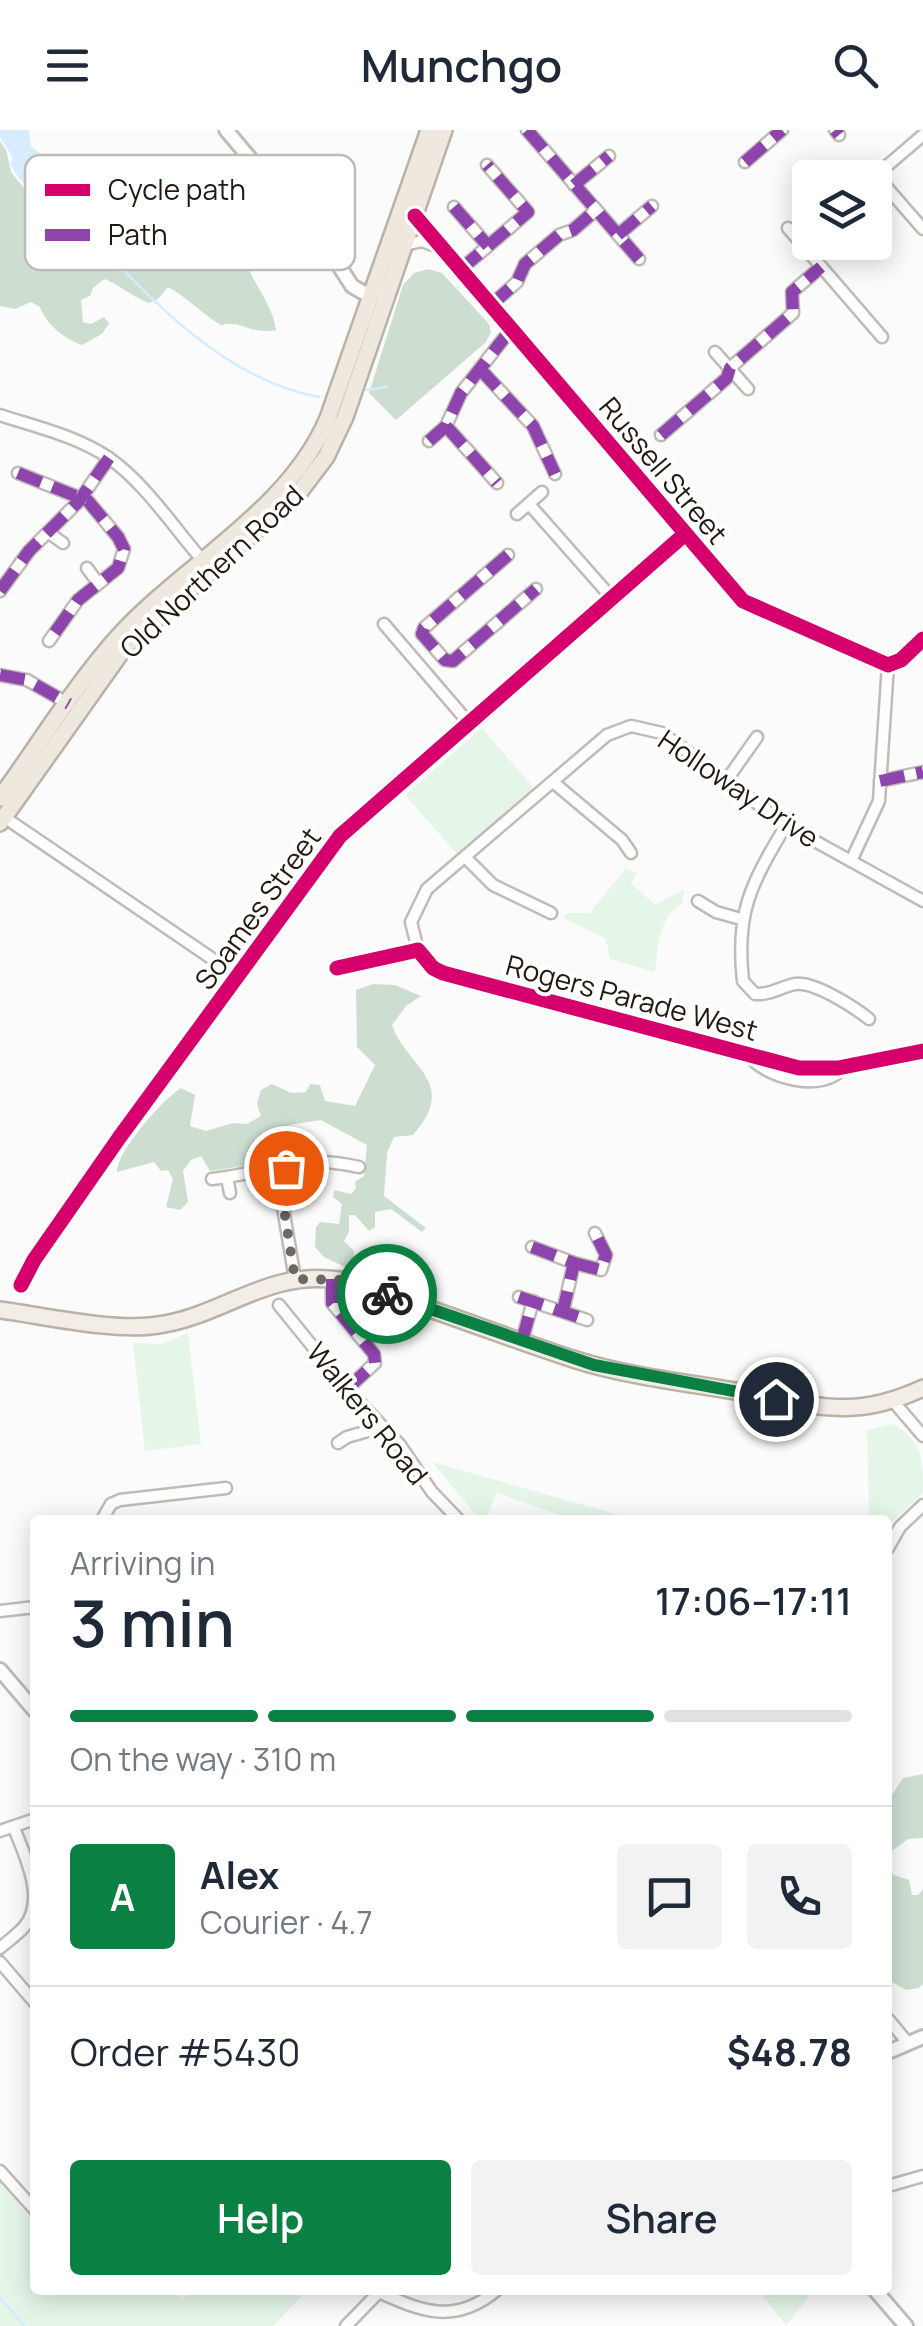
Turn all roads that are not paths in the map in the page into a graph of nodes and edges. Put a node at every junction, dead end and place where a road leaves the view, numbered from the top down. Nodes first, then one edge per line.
1 (226, 130) edge
2 (428, 130) edge
3 (444, 130) edge
4 (782, 130) edge
5 (532, 132) edge
6 (923, 135) edge
7 (247, 155) edge
8 (608, 156) dead end
9 (892, 161) edge
10 (745, 162) dead end
11 (487, 165) dead end
12 (574, 185) junction
13 (892, 195) edge
14 (454, 206) dead end
15 (652, 206) dead end
16 (596, 210) junction
17 (415, 216) junction
18 (788, 228) dead end
19 (923, 229) edge
20 (792, 231) edge
21 (618, 236) junction
22 (405, 245) junction
23 (488, 246) junction
24 (439, 247) junction
25 (638, 259) dead end
26 (817, 260) edge
27 (821, 267) junction
28 (343, 270) edge
29 (460, 270) junction
30 (380, 284) junction
31 (491, 305) junction
32 (512, 328) junction
33 (882, 338) dead end
34 (715, 352) dead end
35 (730, 368) junction
36 (480, 369) junction
37 (748, 389) dead end
38 (0, 415) edge
39 (446, 426) junction
40 (660, 435) dead end
41 (428, 441) dead end
42 (109, 458) junction
43 (18, 473) dead end
44 (555, 474) dead end
45 (497, 484) dead end
46 (542, 492) dead end
47 (82, 498) junction
48 (529, 504) junction
49 (517, 514) dead end
50 (49, 532) junction
51 (684, 534) junction
52 (64, 543) dead end
53 (508, 555) dead end
54 (206, 565) junction
55 (87, 568) dead end
56 (98, 583) junction
57 (536, 589) dead end
58 (0, 591) edge
59 (611, 597) junction
60 (384, 624) dead end
61 (923, 639) edge
62 (49, 641) dead end
63 (888, 665) junction
64 (0, 674) edge
65 (68, 704) junction
66 (468, 722) junction
67 (757, 737) dead end
68 (923, 772) edge
69 (726, 781) junction
70 (880, 781) junction
71 (553, 782) junction
72 (0, 798) edge
73 (1, 819) edge
74 (786, 825) junction
75 (631, 853) dead end
76 (465, 857) junction
77 (851, 861) junction
78 (698, 901) dead end
79 (923, 901) edge
80 (551, 914) dead end
81 (741, 919) junction
82 (418, 950) junction
83 (338, 968) dead end
84 (238, 977) junction
85 (870, 1019) dead end
86 (923, 1050) edge
87 (359, 1167) dead end
88 (276, 1176) junction
89 (227, 1177) junction
90 (212, 1179) dead end
91 (230, 1192) dead end
92 (594, 1233) dead end
93 (532, 1247) dead end
94 (574, 1263) junction
95 (295, 1279) junction
96 (332, 1279) junction
97 (21, 1285) dead end
98 (520, 1297) dead end
99 (533, 1301) junction
100 (279, 1305) dead end
101 (0, 1310) edge
102 (563, 1311) junction
103 (587, 1320) dead end
104 (382, 1340) dead end
105 (522, 1341) junction
106 (372, 1352) junction
107 (923, 1388) edge
108 (347, 1389) junction
109 (893, 1401) junction
110 (382, 1427) junction
111 (923, 1436) edge
112 (338, 1443) dead end
113 (226, 1488) dead end
114 (923, 1506) edge
115 (105, 1515) edge
116 (453, 1515) edge
117 (892, 1541) edge
118 (30, 1608) edge
119 (0, 1612) edge
120 (0, 1670) edge
121 (30, 1705) edge
122 (30, 1821) edge
123 (14, 1828) junction
124 (0, 1831) edge
125 (30, 1875) edge
126 (30, 1914) edge
127 (0, 1948) edge
128 (0, 1962) edge
129 (30, 1996) edge
130 (892, 2024) edge
131 (923, 2038) edge
132 (908, 2044) junction
133 (892, 2050) edge
134 (0, 2171) edge
135 (923, 2176) edge
136 (892, 2185) edge
137 (30, 2204) edge
138 (373, 2295) edge
139 (387, 2295) edge
140 (491, 2295) edge
141 (879, 2295) edge
142 (346, 2326) edge
143 (906, 2326) edge

1 - 7 street
2 - 30 highway, Old Northern Road
3 - 17 highway, Old Northern Road
4 - 10 street
5 - 12 street
6 - 9 street
8 - 12 street
11 - 23 street
12 - 16 street
13 - 19 street
14 - 23 street
15 - 21 street
16 - 21 street
16 - 31 street
17 - 22 highway, Old Northern Road
17 - 24 street, Russell Street
18 - 20 street
21 - 25 street
22 - 24 street
22 - 30 highway, Old Northern Road
23 - 29 street
24 - 29 street, Russell Street
26 - 27 street
27 - 33 street
27 - 35 street
28 - 30 street
29 - 31 street, Russell Street
30 - 54 highway, Old Northern Road
30 - 54 highway, Old Northern Road
31 - 32 street, Russell Street
32 - 36 street
32 - 51 street, Russell Street
34 - 35 street
35 - 37 street
35 - 40 street
36 - 39 street
36 - 44 street
38 - 42 street
39 - 41 street
39 - 45 street
42 - 47 street
42 - 54 street
43 - 47 street
46 - 48 street
47 - 50 street
47 - 56 street
48 - 49 street
48 - 59 street
50 - 52 street
50 - 58 street
51 - 59 street, Soames Street
51 - 63 street, Russell Street
53 - 57 street
54 - 65 highway, Old Northern Road
54 - 73 highway, Old Northern Road
55 - 56 street
56 - 62 street
59 - 66 street, Soames Street
60 - 66 street
61 - 63 street
63 - 70 street
64 - 65 street
65 - 72 highway, Old Northern Road
66 - 84 street, Soames Street
67 - 69 street
68 - 70 street
69 - 71 street, Holloway Drive
69 - 74 street, Holloway Drive
70 - 77 street
71 - 75 street
71 - 76 street, Holloway Drive
73 - 84 street
74 - 77 street, Holloway Drive
74 - 81 street
76 - 80 street
76 - 82 street, Holloway Drive
77 - 79 street, Holloway Drive
78 - 81 street
81 - 85 street
82 - 83 street
82 - 86 street, Rogers Parade West
84 - 97 street, Soames Street
87 - 88 street
88 - 89 street
88 - 95 street
89 - 90 street
89 - 91 street
92 - 94 street
93 - 94 street
94 - 102 street
95 - 96 main road
95 - 101 main road
96 - 105 main road
96 - 106 street
98 - 99 street
99 - 102 street
99 - 105 street
100 - 108 street, Walkers Road
102 - 103 street
104 - 106 street
105 - 109 main road
106 - 108 street
107 - 109 main road
108 - 110 street, Walkers Road
109 - 111 street
110 - 112 street
110 - 116 street, Walkers Road
113 - 115 street
114 - 117 street
118 - 119 street
120 - 121 street
122 - 123 street
123 - 124 street
123 - 125 street
126 - 127 street
128 - 129 street
130 - 132 street
131 - 132 street
132 - 133 street
134 - 137 street
135 - 136 street
138 - 142 street
139 - 140 street
141 - 143 street

